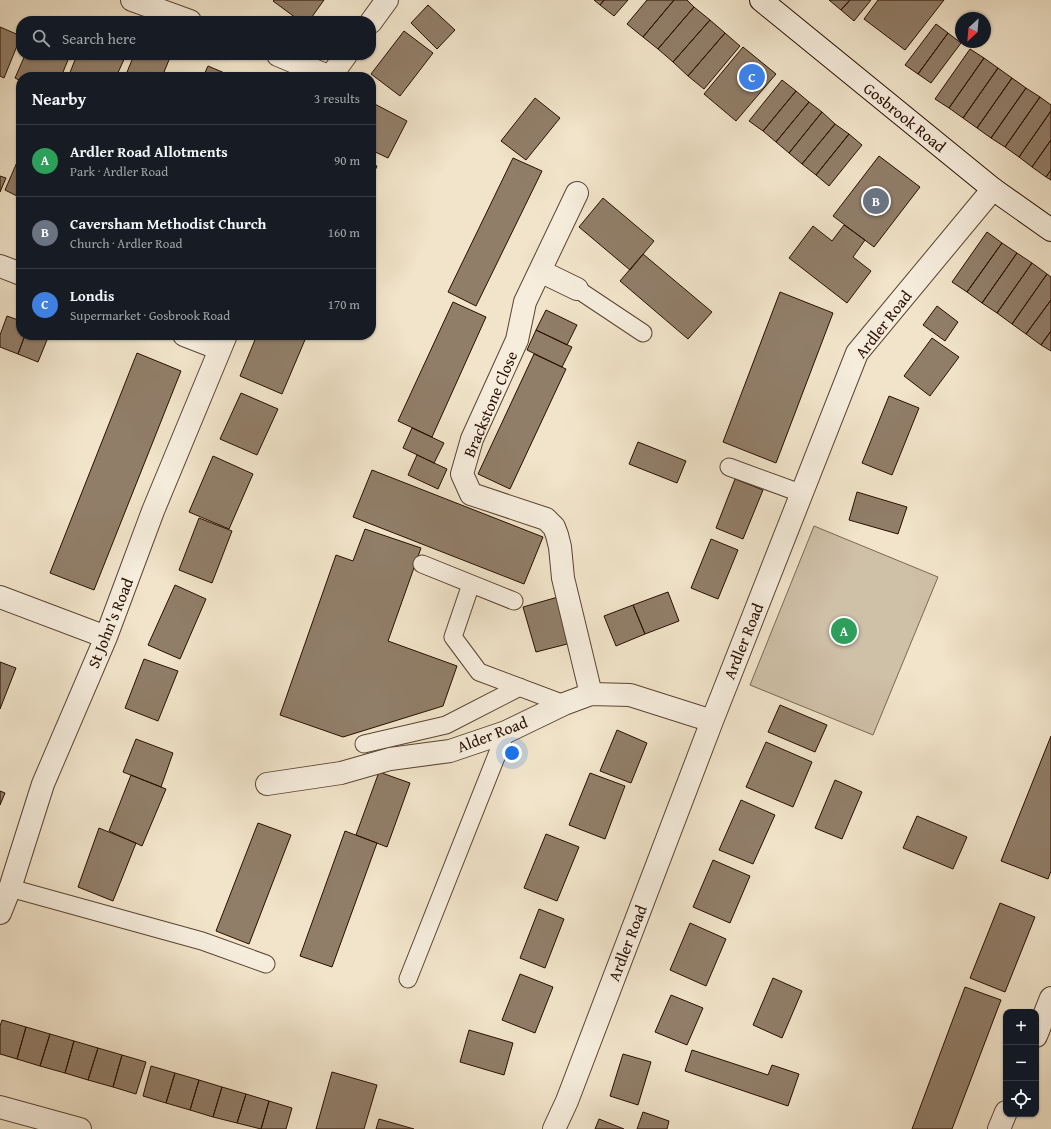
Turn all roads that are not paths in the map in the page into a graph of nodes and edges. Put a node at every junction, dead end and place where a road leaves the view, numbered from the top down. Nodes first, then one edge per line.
1 (132, 0) edge
2 (387, 0) edge
3 (762, 0) edge
4 (176, 16) edge
5 (375, 16) edge
6 (290, 60) edge
7 (342, 60) edge
8 (318, 72) edge
9 (334, 72) edge
10 (993, 189) junction
11 (577, 193) dead end
12 (1051, 230) edge
13 (0, 266) edge
14 (540, 271) junction
15 (16, 272) edge
16 (577, 289) joint
17 (643, 333) dead end
18 (212, 340) edge
19 (223, 342) edge
20 (729, 467) dead end
21 (803, 494) junction
22 (422, 564) dead end
23 (471, 584) junction
24 (0, 596) edge
25 (514, 601) dead end
26 (106, 637) junction
27 (520, 687) junction
28 (590, 694) junction
29 (564, 704) junction
30 (712, 721) junction
31 (506, 732) junction
32 (364, 744) dead end
33 (267, 784) dead end
34 (10, 888) junction
35 (0, 913) edge
36 (266, 964) dead end
37 (408, 979) dead end
38 (1051, 998) edge
39 (1039, 1028) edge
40 (0, 1106) edge
41 (1004, 1117) edge
42 (80, 1129) edge
43 (554, 1129) edge
44 (999, 1129) edge

1 - 4 street
2 - 5 street
3 - 10 street, Gosbrook Road
6 - 8 street
7 - 9 street
10 - 12 street, Gosbrook Road
10 - 21 street, Ardler Road
11 - 14 street, Brackstone Close
13 - 15 street
14 - 16 street
14 - 28 street, Brackstone Close
16 - 17 lane
18 - 19 street
19 - 26 street, St John's Road
20 - 21 lane
21 - 30 street, Ardler Road
22 - 23 lane
23 - 25 lane
23 - 27 lane
24 - 26 street
26 - 34 street, St John's Road
27 - 29 lane
27 - 32 lane
28 - 29 street, Alder Road
28 - 30 street, Alder Road
29 - 31 street, Alder Road
30 - 43 street, Ardler Road
31 - 33 street, Alder Road
31 - 37 lane
34 - 35 street, St John's Road
34 - 36 lane
38 - 39 street
40 - 42 street
41 - 44 street

